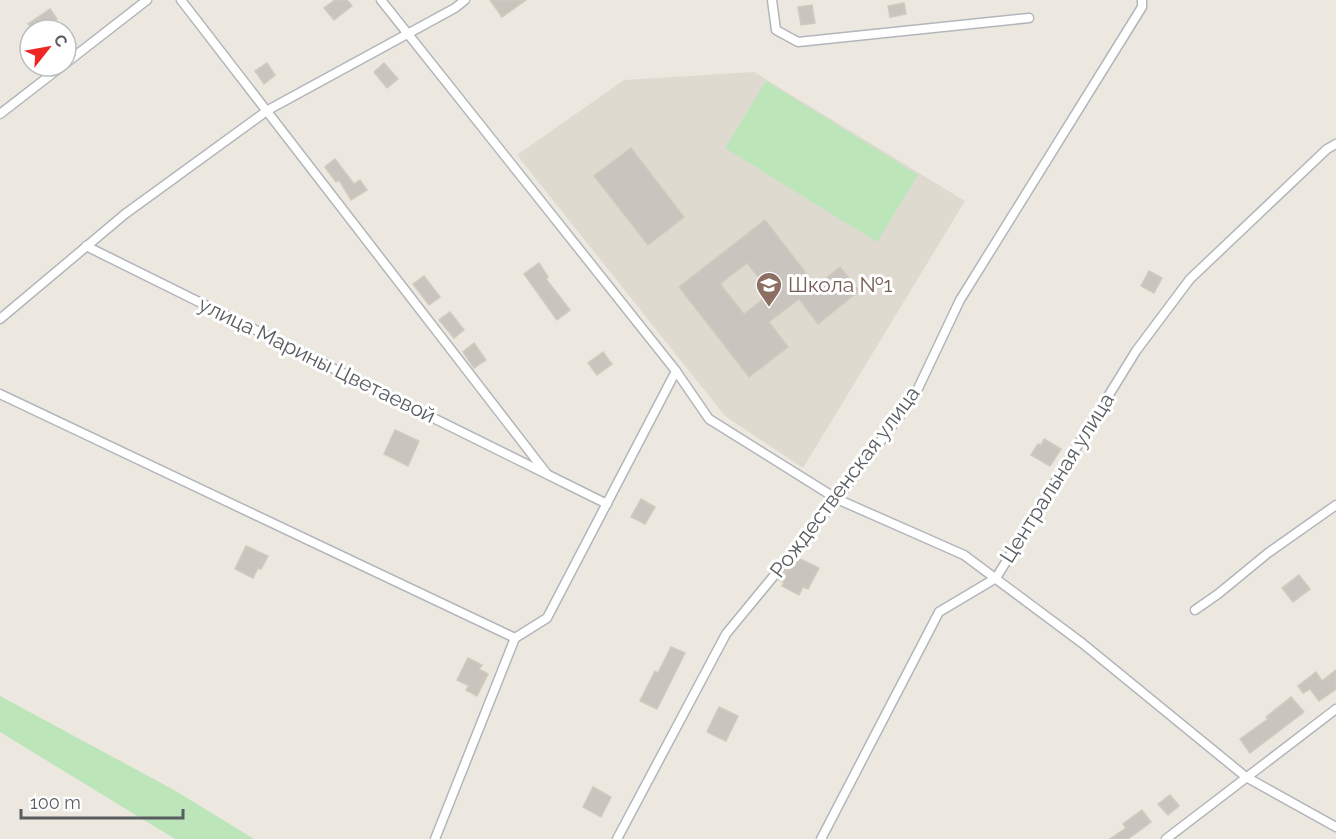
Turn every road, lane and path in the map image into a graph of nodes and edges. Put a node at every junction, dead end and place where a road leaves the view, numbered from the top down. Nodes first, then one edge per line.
1 (147, 0) edge
2 (181, 0) edge
3 (381, 0) edge
4 (465, 0) edge
5 (772, 0) edge
6 (1143, 2) edge
7 (1029, 18) dead end
8 (406, 33) junction
9 (78, 54) edge
10 (46, 78) edge
11 (268, 110) junction
12 (0, 114) edge
13 (1336, 144) edge
14 (86, 246) junction
15 (0, 319) edge
16 (676, 371) junction
17 (0, 394) edge
18 (547, 474) junction
19 (837, 499) junction
20 (607, 504) junction
21 (1336, 505) edge
22 (996, 578) junction
23 (1195, 610) dead end
24 (515, 638) junction
25 (1336, 709) edge
26 (1246, 777) junction
27 (1336, 827) edge
28 (435, 839) edge
29 (617, 839) edge
30 (821, 839) edge
31 (1166, 839) edge

1 - 9 street
2 - 11 street, улица Марины Цветаевой
3 - 8 street
4 - 8 street
5 - 7 street
6 - 19 street, Рождественская улица
8 - 11 street
8 - 16 street
10 - 12 street
11 - 14 street
11 - 18 street, улица Марины Цветаевой
13 - 22 street, Центральная улица
14 - 15 street
14 - 18 street, улица Марины Цветаевой
16 - 19 street
16 - 20 street
17 - 24 street
18 - 20 street, улица Марины Цветаевой
19 - 22 street
19 - 29 street, Рождественская улица
20 - 24 street
21 - 23 street
22 - 26 street
22 - 30 street, Центральная улица
24 - 28 street
25 - 26 street
26 - 27 street
26 - 31 street

